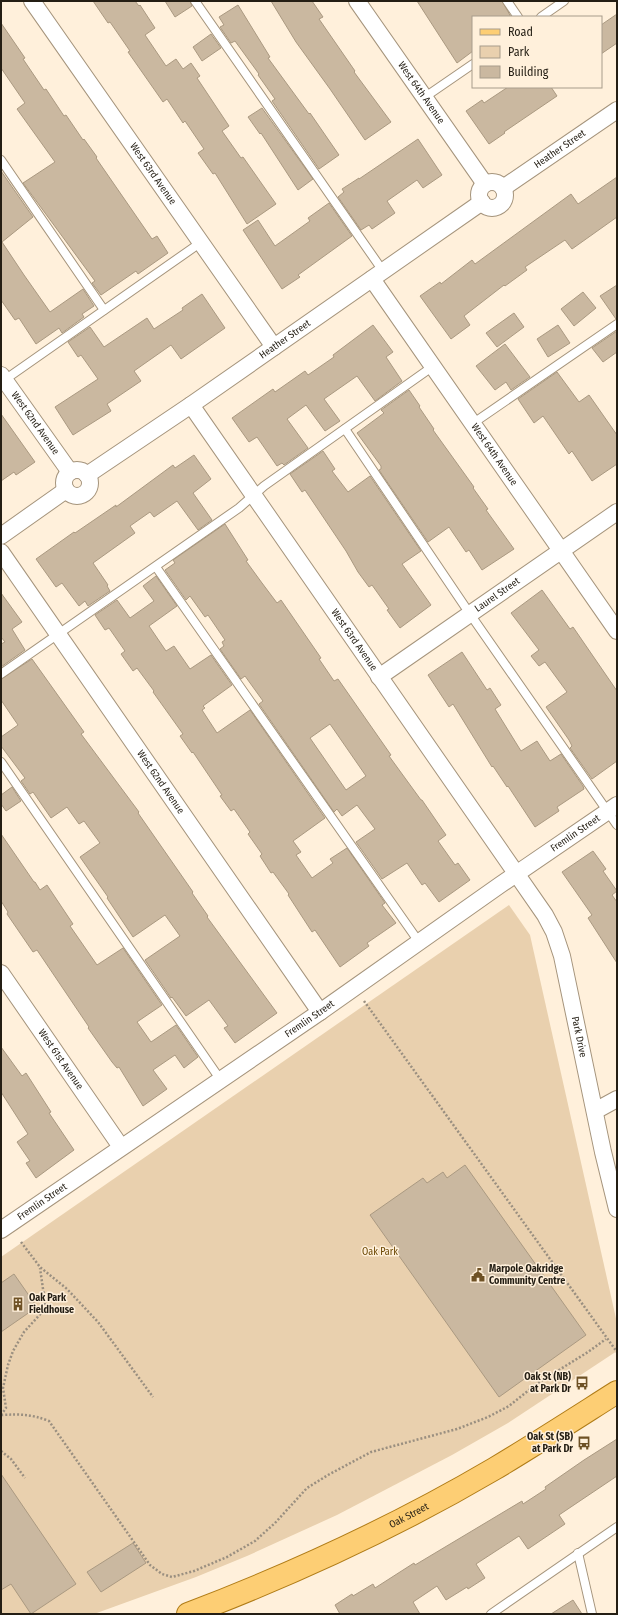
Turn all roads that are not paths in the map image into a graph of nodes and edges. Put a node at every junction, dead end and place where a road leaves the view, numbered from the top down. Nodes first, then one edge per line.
1 (32, 1) edge
2 (195, 1) edge
3 (357, 1) edge
4 (507, 1) edge
5 (564, 1) edge
6 (517, 16) edge
7 (542, 16) edge
8 (472, 65) edge
9 (425, 97) junction
10 (617, 110) edge
11 (1, 160) edge
12 (485, 184) junction
13 (503, 188) junction
14 (482, 202) junction
15 (200, 243) junction
16 (377, 275) junction
17 (104, 310) junction
18 (617, 324) edge
19 (274, 347) junction
20 (432, 367) junction
21 (2, 379) edge
22 (191, 405) junction
23 (472, 424) junction
24 (345, 429) junction
25 (70, 472) junction
26 (87, 475) junction
27 (66, 490) junction
28 (254, 496) junction
29 (617, 512) edge
30 (1, 536) edge
31 (561, 551) junction
32 (1, 552) edge
33 (156, 567) junction
34 (470, 614) junction
35 (617, 631) edge
36 (58, 634) junction
37 (1, 674) edge
38 (379, 677) junction
39 (1, 762) edge
40 (612, 808) edge
41 (617, 825) edge
42 (516, 875) junction
43 (419, 942) junction
44 (1, 973) edge
45 (320, 1012) junction
46 (220, 1079) junction
47 (617, 1099) edge
48 (595, 1111) junction
49 (121, 1147) junction
50 (617, 1209) edge
51 (3, 1225) edge
52 (617, 1392) edge
53 (617, 1527) edge
54 (578, 1554) junction
55 (188, 1614) edge
56 (491, 1614) edge
57 (592, 1614) edge

1 - 15 street, West 63rd Avenue
2 - 16 lane
3 - 9 street, West 64th Avenue
4 - 6 lane
5 - 7 lane
8 - 9 lane
9 - 12 street, West 64th Avenue
10 - 13 street, Heather Street
11 - 17 lane
12 - 13 street
12 - 14 street
13 - 14 street
14 - 16 street, Heather Street
15 - 17 lane
15 - 19 street, West 63rd Avenue
16 - 19 street, Heather Street
16 - 20 street, West 64th Avenue
17 - 21 lane
18 - 23 lane
19 - 22 street, Heather Street
20 - 23 street, West 64th Avenue
20 - 24 lane
21 - 25 street, West 62nd Avenue
22 - 26 street, Heather Street
22 - 28 street, West 63rd Avenue
23 - 31 street, West 64th Avenue
24 - 28 lane
24 - 34 lane
25 - 26 street
25 - 27 street
26 - 27 street
27 - 30 street
28 - 33 lane
28 - 38 street, West 63rd Avenue
29 - 31 street, Laurel Street
31 - 34 street, Laurel Street
31 - 35 street, West 64th Avenue
32 - 36 street, West 62nd Avenue
33 - 36 lane
33 - 43 lane
34 - 38 street, Laurel Street
34 - 40 lane
36 - 37 lane
36 - 45 street, West 62nd Avenue
38 - 42 street, West 63rd Avenue
39 - 46 lane
40 - 41 lane
40 - 42 street, Fremlin Street
42 - 43 street, Fremlin Street
42 - 48 street, Park Drive
43 - 45 street, Fremlin Street
44 - 49 street, West 61st Avenue
45 - 46 street, Fremlin Street
46 - 49 street, Fremlin Street
47 - 48 street
48 - 50 street, Park Drive
49 - 51 street, Fremlin Street
52 - 55 main road, Oak Street
53 - 54 lane
54 - 56 lane
54 - 57 lane

